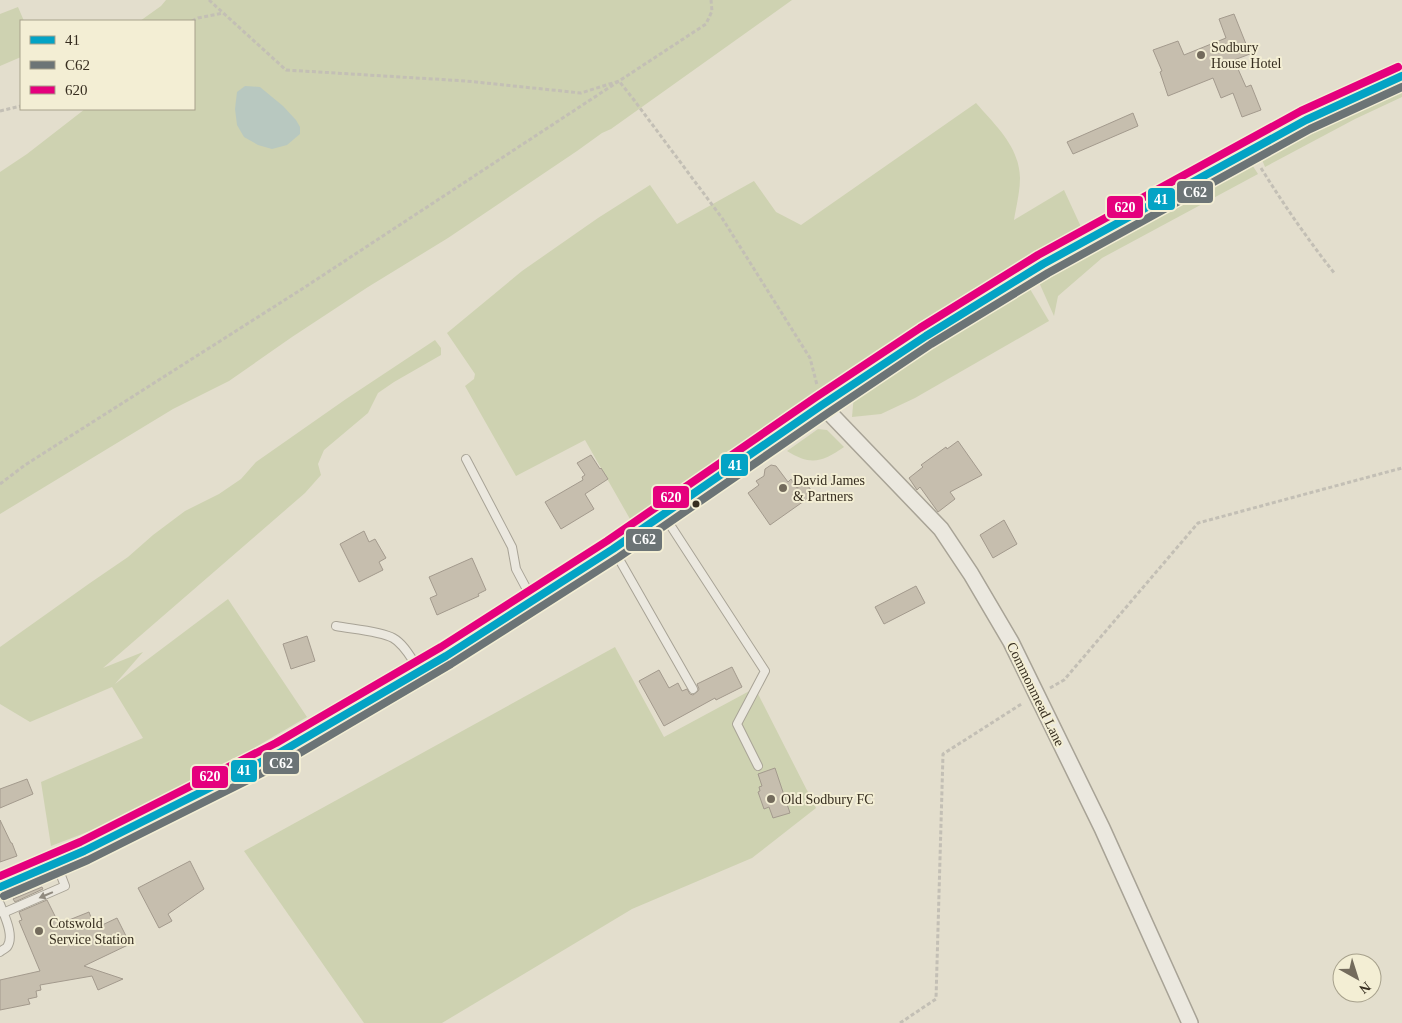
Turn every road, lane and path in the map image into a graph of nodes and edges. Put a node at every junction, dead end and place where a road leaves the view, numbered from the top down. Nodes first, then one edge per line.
1 (209, 0) edge
2 (712, 0) edge
3 (223, 13) junction
4 (194, 20) edge
5 (1402, 76) edge
6 (619, 81) junction
7 (20, 106) edge
8 (0, 112) edge
9 (1251, 150) junction
10 (1335, 274) dead end
11 (822, 405) junction
12 (466, 459) dead end
13 (1402, 468) edge
14 (0, 484) edge
15 (664, 515) junction
16 (613, 549) junction
17 (533, 601) junction
18 (336, 626) dead end
19 (421, 672) junction
20 (693, 689) dead end
21 (1036, 695) junction
22 (758, 766) dead end
23 (56, 863) junction
24 (0, 887) edge
25 (0, 904) edge
26 (3, 913) junction
27 (0, 952) edge
28 (900, 1023) edge
29 (1190, 1023) edge

1 - 3 path
2 - 6 path
3 - 4 path
3 - 6 path
5 - 9 main road
6 - 11 path
6 - 14 path
7 - 8 path
9 - 10 path
9 - 11 main road
11 - 15 main road
11 - 21 street, Commonmead Lane
12 - 17 lane
13 - 21 path
15 - 16 main road
15 - 22 lane
16 - 17 main road
16 - 20 lane
17 - 19 main road
18 - 19 lane
19 - 23 main road
21 - 28 path
21 - 29 street, Commonmead Lane
23 - 24 main road
23 -> 26 lane
25 - 26 lane
26 - 27 lane

